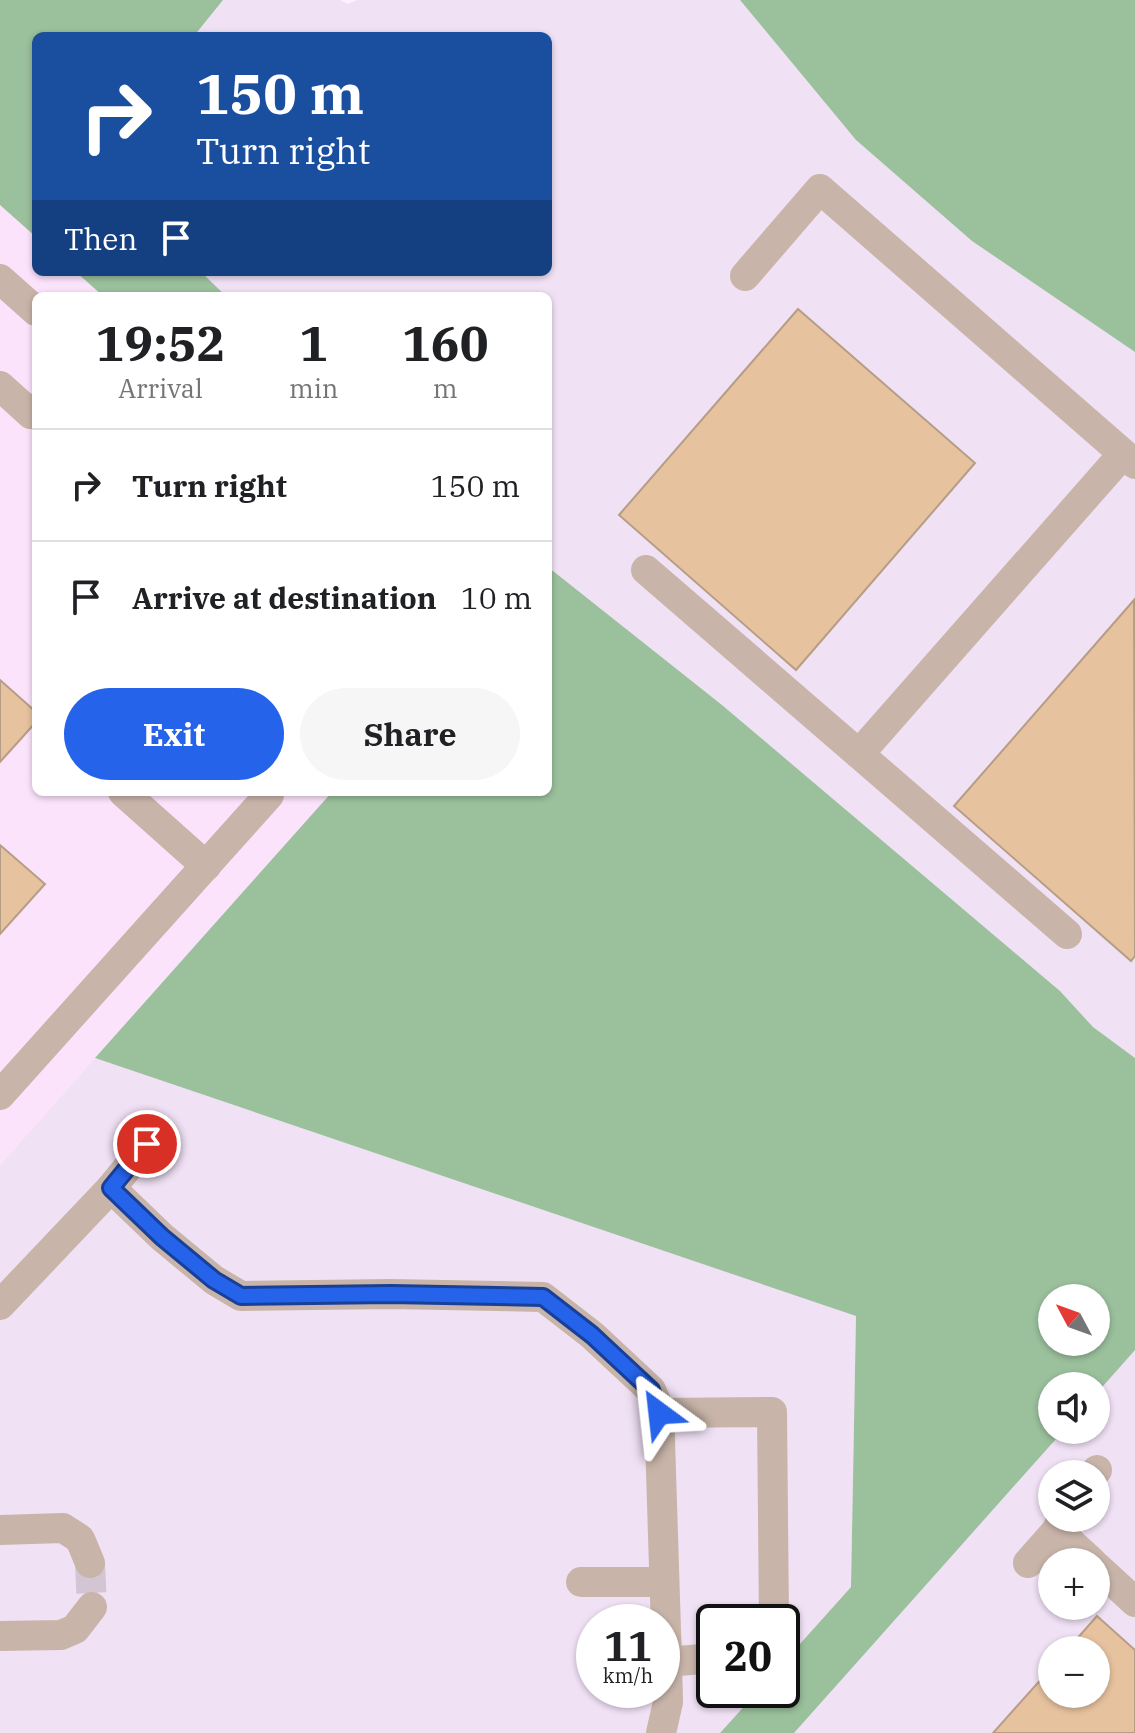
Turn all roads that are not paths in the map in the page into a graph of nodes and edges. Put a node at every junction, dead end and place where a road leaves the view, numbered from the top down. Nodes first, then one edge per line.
1 (745, 276) dead end
2 (0, 279) edge
3 (32, 307) edge
4 (0, 386) edge
5 (32, 413) edge
6 (1129, 459) edge
7 (646, 570) dead end
8 (859, 754) junction
9 (127, 796) edge
10 (268, 796) edge
11 (206, 866) junction
12 (1067, 934) dead end
13 (0, 1095) edge
14 (147, 1144) dead end
15 (111, 1188) junction
16 (0, 1305) edge
17 (659, 1413) junction
18 (0, 1530) edge
19 (1053, 1532) edge
20 (1066, 1532) edge
21 (1080, 1548) edge
22 (90, 1563) tunnel mouth
23 (1028, 1563) dead end
24 (1110, 1579) edge
25 (581, 1582) dead end
26 (664, 1582) junction
27 (1135, 1602) edge
28 (665, 1604) edge
29 (774, 1604) edge
30 (92, 1607) dead end
31 (0, 1636) edge
32 (667, 1708) edge
33 (661, 1733) edge

1 - 6 lane
2 - 3 lane
4 - 5 lane
6 - 8 lane
7 - 8 lane
8 - 12 lane
9 - 11 lane
10 - 11 lane
11 - 13 lane
14 - 15 lane
15 - 16 lane
15 - 17 lane
17 - 26 lane
17 - 29 lane
18 - 22 lane
19 - 23 lane
20 - 21 lane
24 - 27 lane
25 - 26 lane
26 - 28 lane
30 - 31 lane
32 - 33 lane

